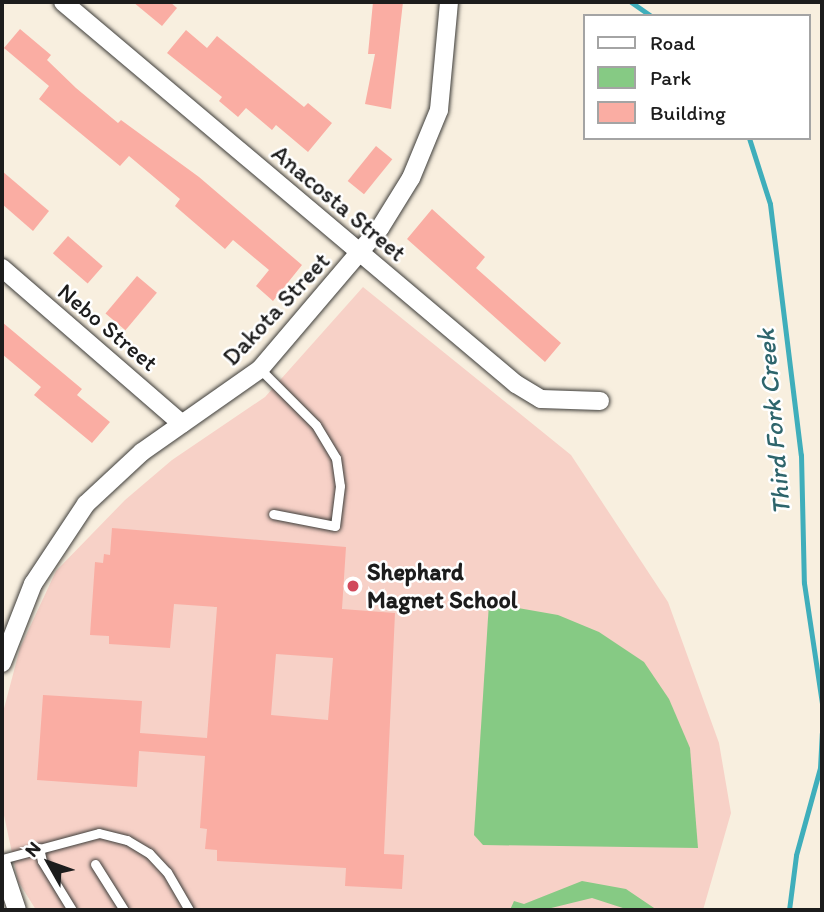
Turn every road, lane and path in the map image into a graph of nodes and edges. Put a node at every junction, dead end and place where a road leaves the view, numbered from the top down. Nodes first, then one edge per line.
1 (63, 2) edge
2 (449, 2) edge
3 (360, 253) junction
4 (2, 268) edge
5 (260, 369) junction
6 (600, 401) dead end
7 (182, 424) junction
8 (273, 514) dead end
9 (2, 609) edge
10 (21, 611) junction
11 (2, 663) edge
12 (39, 848) junction
13 (2, 859) edge
14 (95, 864) dead end
15 (2, 865) edge
16 (17, 910) edge
17 (72, 910) edge
18 (124, 910) edge
19 (189, 910) edge

1 - 3 street, Anacosta Street
2 - 3 street, Dakota Street
3 - 5 street, Dakota Street
3 - 6 street, Anacosta Street
4 - 7 street, Nebo Street
5 - 7 street, Dakota Street
5 - 8 lane
7 - 10 street, Dakota Street
9 - 10 street
10 - 11 street, Dakota Street
12 - 13 lane
12 - 17 lane
12 - 19 lane
14 - 18 lane
15 - 16 street

